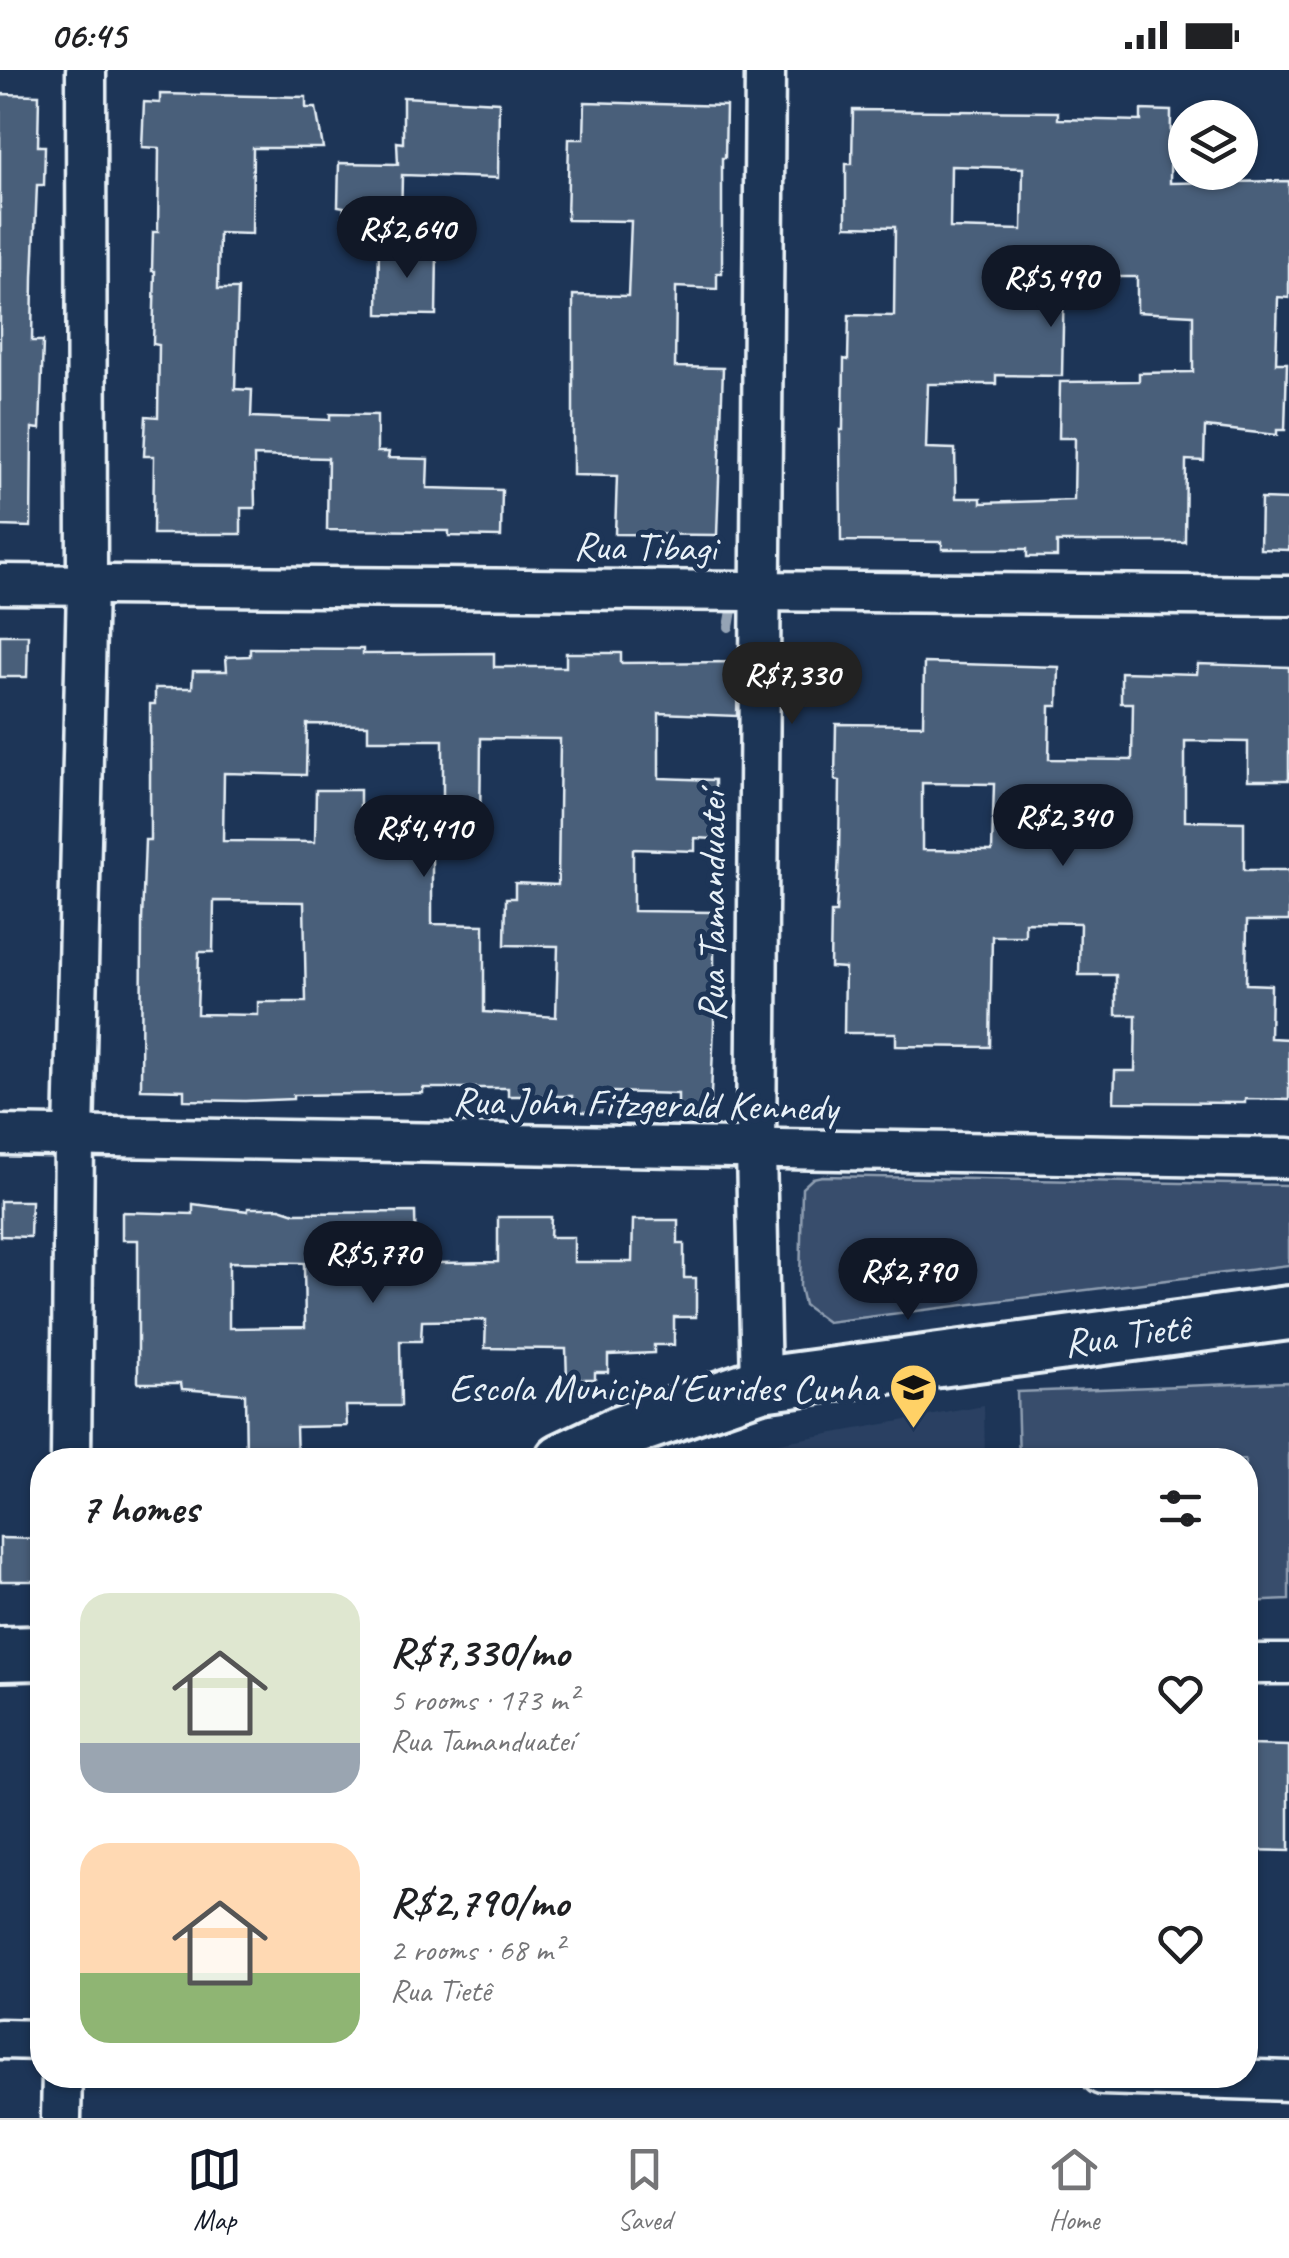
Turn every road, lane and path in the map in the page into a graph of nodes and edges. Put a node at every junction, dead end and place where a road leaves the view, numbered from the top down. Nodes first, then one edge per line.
1 (86, 70) edge
2 (765, 70) edge
3 (0, 584) edge
4 (87, 586) junction
5 (759, 593) junction
6 (1289, 596) edge
7 (0, 1136) edge
8 (74, 1138) junction
9 (756, 1151) junction
10 (1289, 1158) edge
11 (1289, 1313) edge
12 (761, 1384) junction
13 (71, 1448) edge
14 (587, 1448) edge
15 (30, 1653) edge
16 (0, 1654) edge
17 (1258, 1664) edge
18 (1289, 1664) edge
19 (0, 2039) edge
20 (30, 2040) edge
21 (1258, 2080) edge
22 (1289, 2081) edge
23 (62, 2088) edge
24 (61, 2118) edge

1 - 4 street
2 - 5 street, Rua Tamanduateí
3 - 4 street, Rua Tibagi
4 - 5 street, Rua Tibagi
4 - 8 street
5 - 6 street, Rua Tibagi
5 - 9 street, Rua Tamanduateí
7 - 8 street, Rua John Fitzgerald Kennedy
8 - 9 street, Rua John Fitzgerald Kennedy
8 - 13 street
9 - 10 street, Rua John Fitzgerald Kennedy
9 - 12 street, Rua Tamanduateí
11 - 12 street, Rua Tietê
12 - 14 street, Rua Tietê
15 - 16 street
17 - 18 street
19 - 20 street
21 - 22 street
23 - 24 street

